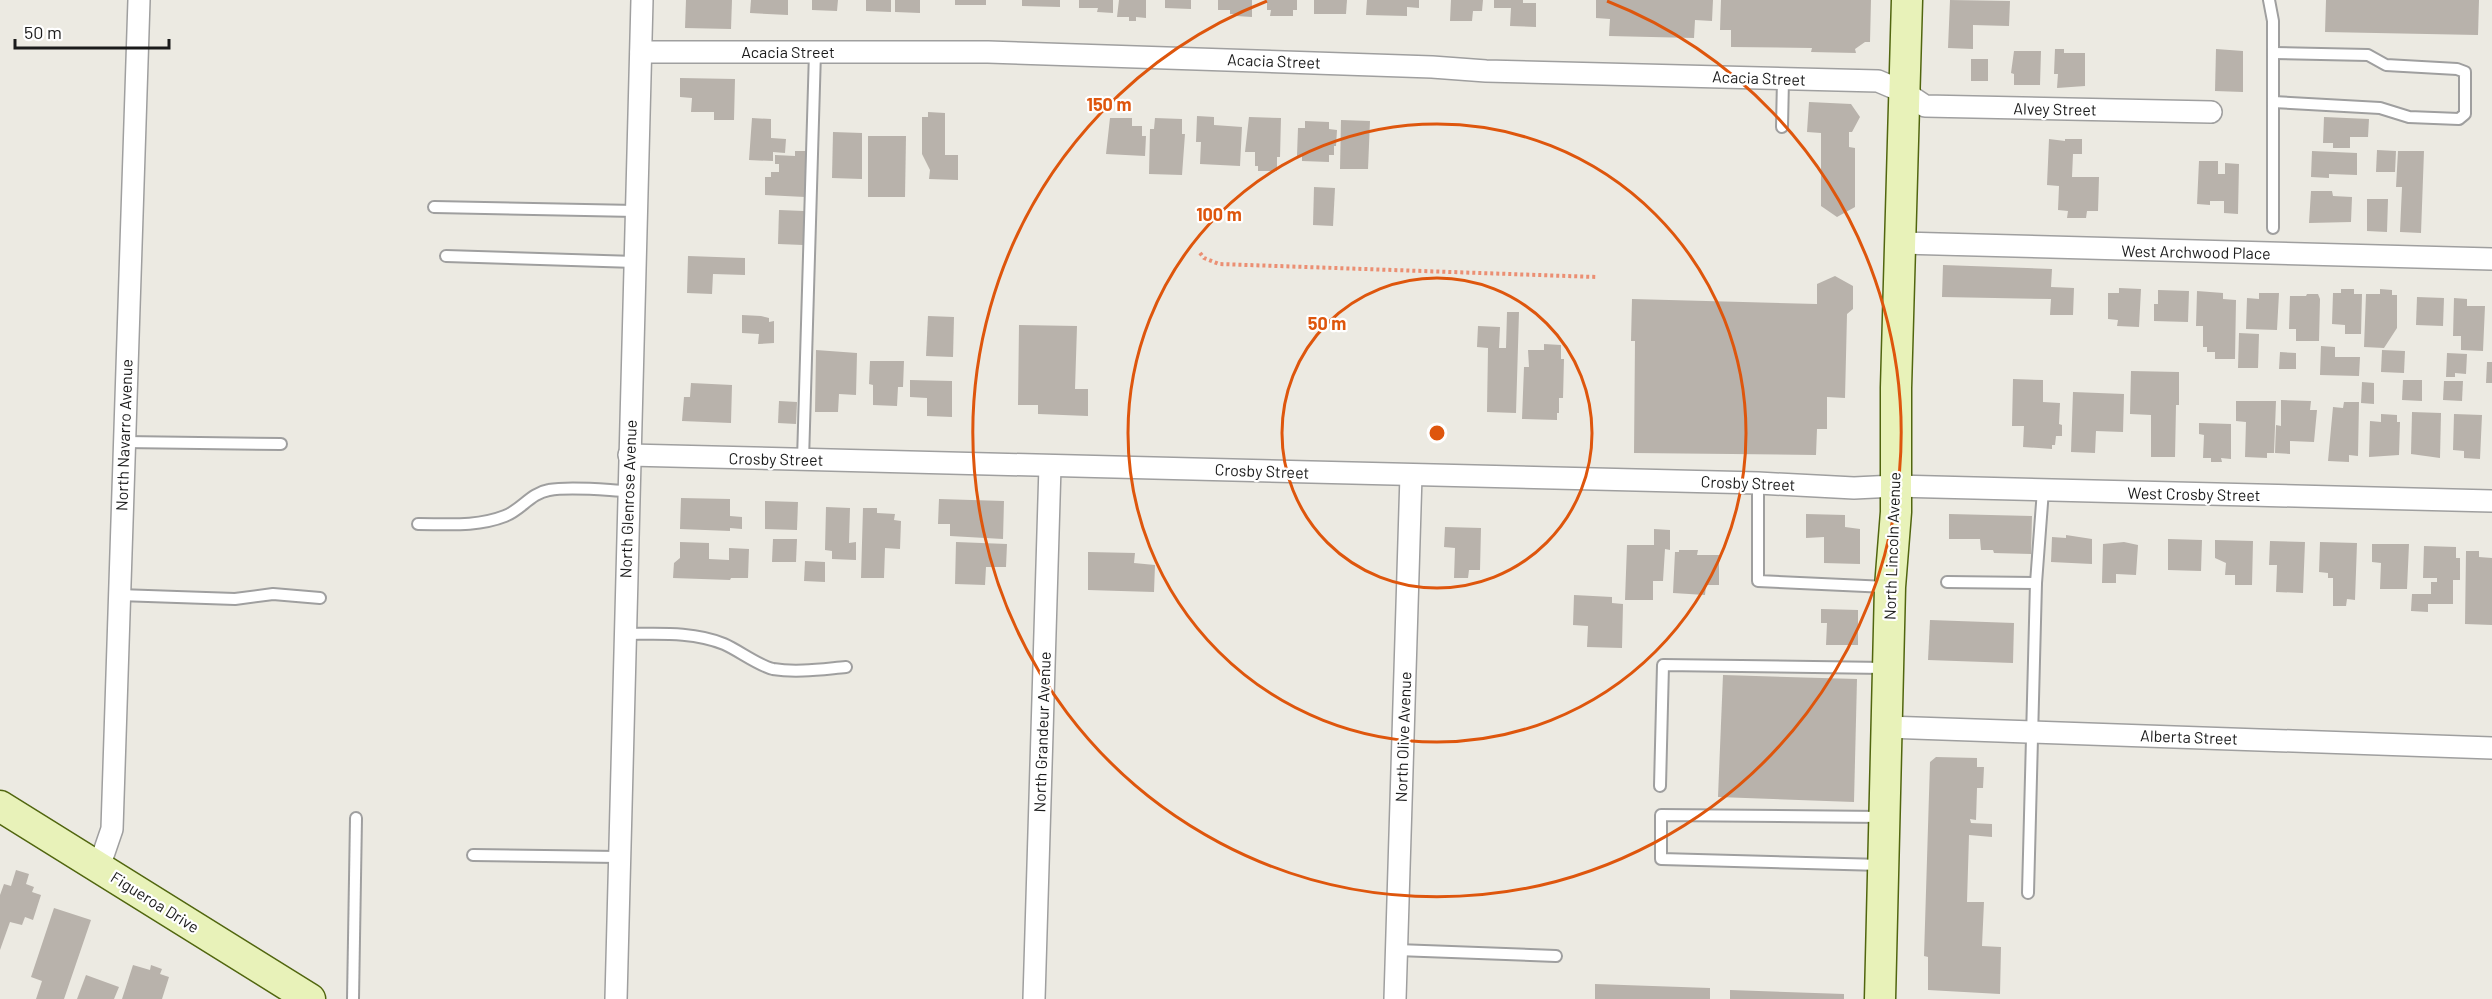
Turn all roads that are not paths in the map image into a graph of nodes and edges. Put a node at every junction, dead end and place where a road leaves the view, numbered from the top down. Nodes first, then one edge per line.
1 (139, 0) edge
2 (642, 0) edge
3 (1907, 0) edge
4 (2269, 0) edge
5 (641, 52) junction
6 (815, 52) junction
7 (2273, 53) junction
8 (1783, 79) junction
9 (1904, 92) junction
10 (2273, 102) junction
11 (2211, 112) dead end
12 (1782, 127) dead end
13 (434, 207) dead end
14 (636, 211) junction
15 (2273, 228) dead end
16 (1901, 243) junction
17 (446, 256) dead end
18 (2492, 259) edge
19 (635, 262) junction
20 (124, 442) junction
21 (281, 444) dead end
22 (629, 455) junction
23 (804, 460) junction
24 (1050, 466) junction
25 (1411, 475) junction
26 (1758, 483) junction
27 (1895, 486) junction
28 (628, 490) junction
29 (2043, 490) junction
30 (2492, 501) edge
31 (418, 524) dead end
32 (1947, 582) dead end
33 (2036, 583) junction
34 (1890, 587) junction
35 (119, 595) junction
36 (320, 598) dead end
37 (624, 634) junction
38 (846, 668) dead end
39 (1888, 668) junction
40 (1886, 728) junction
41 (2032, 732) junction
42 (2492, 748) edge
43 (1660, 786) dead end
44 (0, 806) edge
45 (1884, 817) junction
46 (356, 818) dead end
47 (473, 855) dead end
48 (618, 857) junction
49 (1883, 865) junction
50 (99, 867) junction
51 (2028, 894) dead end
52 (1397, 950) junction
53 (1556, 956) dead end
54 (310, 999) edge
55 (353, 999) edge
56 (616, 999) edge
57 (1034, 999) edge
58 (1395, 999) edge
59 (1880, 999) edge

1 - 20 street, North Navarro Avenue
2 - 5 street, North Glenrose Avenue
3 - 9 main road, North Lincoln Avenue
4 - 7 lane
5 - 6 street, Acacia Street
5 - 14 street, North Glenrose Avenue
6 - 8 street, Acacia Street
6 - 23 lane
7 - 10 lane
7 - 10 lane
8 - 9 street, Acacia Street
8 - 12 lane
9 - 11 street, Alvey Street
9 - 16 main road, North Lincoln Avenue
10 - 15 lane
13 - 14 lane
14 - 19 street, North Glenrose Avenue
16 - 18 street, West Archwood Place
16 - 27 main road, North Lincoln Avenue
17 - 19 lane
19 - 22 street, North Glenrose Avenue
20 - 21 lane
20 - 35 street, North Navarro Avenue
22 - 23 street, Crosby Street
22 - 28 street, North Glenrose Avenue
23 - 24 street, Crosby Street
24 - 25 street, Crosby Street
24 - 57 street, North Grandeur Avenue
25 - 26 street, Crosby Street
25 - 52 street, North Olive Avenue
26 - 27 street, Crosby Street
26 - 34 lane
27 - 29 street, West Crosby Street
27 - 34 main road, North Lincoln Avenue
28 - 31 lane
28 - 37 street, North Glenrose Avenue
29 - 30 street, West Crosby Street
29 - 33 lane
32 - 33 lane
33 - 41 lane
34 - 39 main road, North Lincoln Avenue
35 - 36 lane
35 - 50 street, North Navarro Avenue
37 - 38 lane
37 - 48 street, North Glenrose Avenue
39 - 40 main road, North Lincoln Avenue
39 - 43 lane
40 - 41 street, Alberta Street
40 - 45 main road, North Lincoln Avenue
41 - 42 street, Alberta Street
41 - 51 lane
44 - 50 main road, Figueroa Drive
45 - 49 main road, North Lincoln Avenue
45 - 49 lane
46 - 55 lane
47 - 48 lane
48 - 56 street, North Glenrose Avenue
49 - 59 main road, North Lincoln Avenue
50 - 54 main road, Figueroa Drive
52 - 53 lane
52 - 58 street, North Olive Avenue

